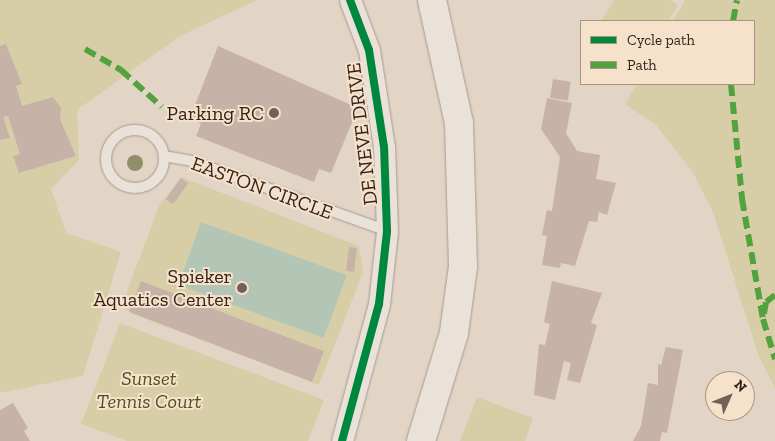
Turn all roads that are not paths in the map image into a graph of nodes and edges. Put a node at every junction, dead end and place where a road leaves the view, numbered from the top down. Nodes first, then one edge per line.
1 (350, 0) edge
2 (432, 0) edge
3 (164, 156) junction
4 (388, 231) junction
5 (342, 441) edge
6 (421, 441) edge

1 - 4 street, DE NEVE DRIVE
2 - 6 main road
3 - 3 lane, EASTON CIRCLE
3 - 4 lane, EASTON CIRCLE
4 - 5 street, DE NEVE DRIVE

